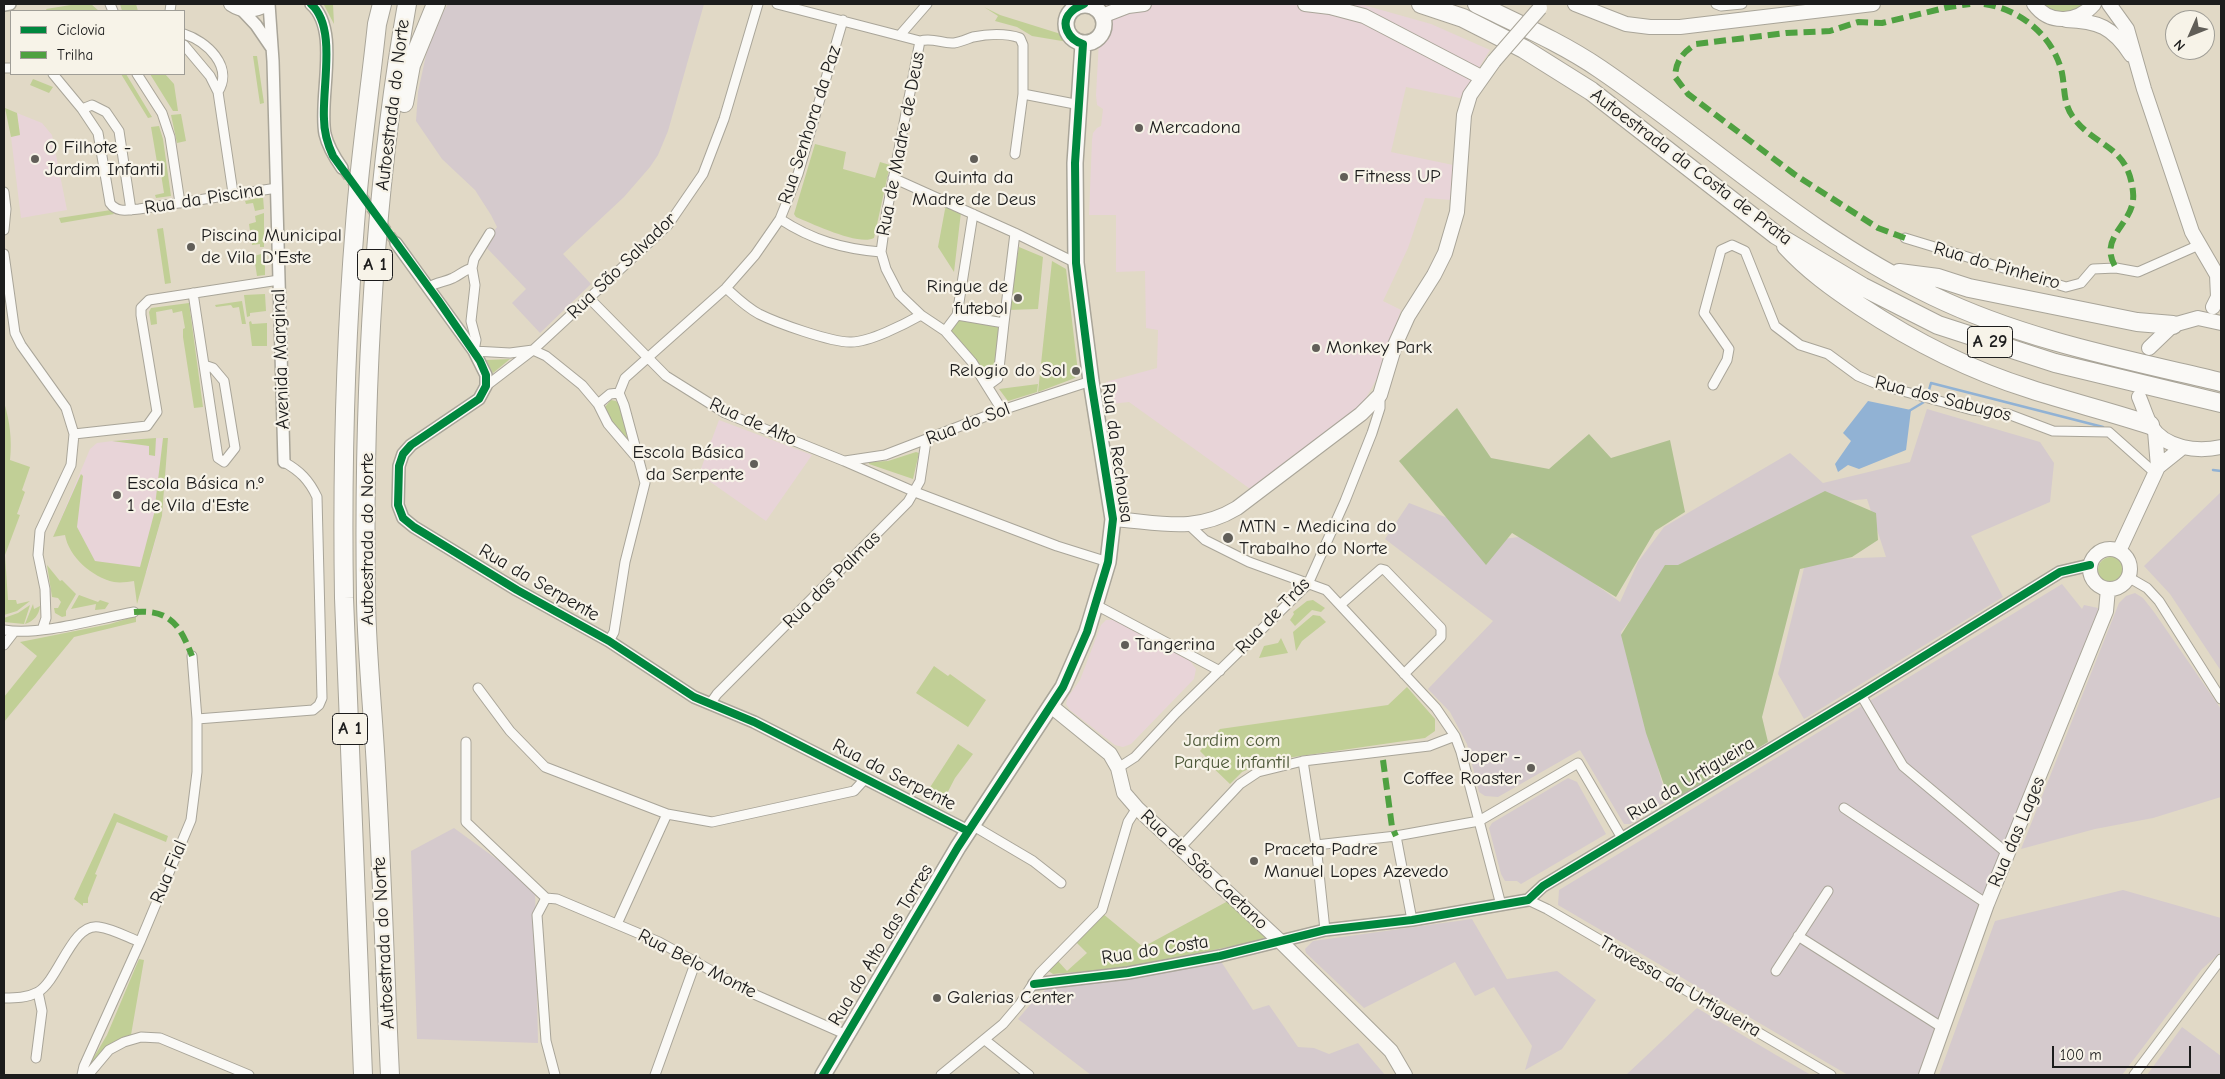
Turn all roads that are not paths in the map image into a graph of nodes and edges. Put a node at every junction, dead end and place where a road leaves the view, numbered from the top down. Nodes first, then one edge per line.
1 (10, 4) edge
2 (268, 4) edge
3 (311, 4) edge
4 (373, 4) edge
5 (382, 4) edge
6 (406, 4) edge
7 (436, 4) edge
8 (758, 4) edge
9 (777, 4) edge
10 (926, 4) edge
11 (1084, 4) edge
12 (1144, 4) edge
13 (1305, 4) edge
14 (1420, 4) edge
15 (1476, 4) edge
16 (1575, 4) edge
17 (1716, 4) edge
18 (1742, 4) edge
19 (1873, 4) edge
20 (2034, 4) edge
21 (2094, 4) edge
22 (2109, 4) edge
23 (4, 5) edge
24 (789, 5) edge
25 (236, 6) edge
26 (1541, 6) edge
27 (1102, 16) junction
28 (843, 20) junction
29 (2066, 20) junction
30 (377, 24) junction
31 (185, 34) edge
32 (900, 36) junction
33 (920, 41) junction
34 (1083, 44) junction
35 (185, 46) edge
36 (271, 47) junction
37 (2136, 63) junction
38 (54, 75) edge
39 (138, 75) edge
40 (1481, 77) junction
41 (218, 92) junction
42 (1022, 94) junction
43 (1080, 105) junction
44 (82, 109) junction
45 (387, 144) junction
46 (1015, 154) dead end
47 (342, 168) tunnel mouth
48 (893, 178) junction
49 (277, 188) junction
50 (4, 192) edge
51 (234, 193) junction
52 (180, 203) junction
53 (131, 210) junction
54 (973, 214) junction
55 (780, 219) junction
56 (4, 230) edge
57 (490, 233) dead end
58 (1015, 233) junction
59 (1776, 234) junction
60 (1904, 238) dead end
61 (396, 243) tunnel mouth
62 (2199, 246) junction
63 (881, 252) junction
64 (4, 254) edge
65 (1076, 263) junction
66 (472, 268) junction
67 (1889, 272) junction
68 (2219, 279) edge
69 (279, 280) junction
70 (429, 288) junction
71 (726, 288) junction
72 (193, 293) junction
73 (590, 299) junction
74 (2217, 304) edge
75 (921, 315) junction
76 (957, 315) junction
77 (2198, 318) junction
78 (1004, 322) junction
79 (2221, 324) edge
80 (2173, 325) junction
81 (945, 331) junction
82 (2149, 348) dead end
83 (534, 350) junction
84 (474, 351) junction
85 (648, 357) junction
86 (204, 365) junction
87 (1091, 381) junction
88 (2221, 382) edge
89 (1713, 385) dead end
90 (486, 386) junction
91 (987, 386) junction
92 (618, 393) junction
93 (1380, 395) junction
94 (2139, 397) dead end
95 (2221, 403) edge
96 (598, 404) junction
97 (1002, 410) junction
98 (1361, 414) junction
99 (1374, 427) junction
100 (2153, 428) junction
101 (74, 434) junction
102 (926, 441) junction
103 (2183, 447) junction
104 (2221, 447) edge
105 (638, 460) junction
106 (844, 461) junction
107 (284, 462) joint
108 (2156, 470) junction
109 (915, 492) junction
110 (1113, 519) junction
111 (1189, 525) junction
112 (2119, 551) junction
113 (1108, 562) junction
114 (2090, 565) junction
115 (2128, 578) junction
116 (1308, 584) junction
117 (2108, 589) junction
118 (1096, 605) junction
119 (1340, 605) junction
120 (134, 612) dead end
121 (4, 630) edge
122 (42, 630) junction
123 (14, 632) junction
124 (609, 642) junction
125 (4, 645) edge
126 (192, 656) dead end
127 (1220, 671) junction
128 (1404, 674) junction
129 (478, 688) dead end
130 (1861, 695) junction
131 (2221, 699) edge
132 (710, 704) junction
133 (1051, 706) junction
134 (197, 719) junction
135 (1455, 736) junction
136 (466, 742) dead end
137 (1303, 761) junction
138 (1118, 768) junction
139 (865, 779) junction
140 (1137, 808) junction
141 (1844, 808) dead end
142 (667, 814) junction
143 (1479, 821) junction
144 (970, 828) junction
145 (1396, 836) junction
146 (1622, 838) junction
147 (1316, 845) junction
148 (1180, 848) junction
149 (2008, 854) junction
150 (1061, 883) dead end
151 (1828, 891) dead end
152 (546, 898) junction
153 (1528, 900) junction
154 (1501, 904) junction
155 (1987, 904) junction
156 (1412, 920) junction
157 (617, 924) junction
158 (1325, 930) junction
159 (1798, 936) junction
160 (140, 942) junction
161 (1281, 942) junction
162 (2221, 959) edge
163 (696, 961) junction
164 (1776, 971) dead end
165 (1034, 984) junction
166 (38, 992) junction
167 (4, 998) edge
168 (1944, 1028) junction
169 (847, 1035) junction
170 (985, 1040) junction
171 (36, 1058) dead end
172 (82, 1075) edge
173 (88, 1075) edge
174 (249, 1075) edge
175 (363, 1075) edge
176 (390, 1075) edge
177 (555, 1075) edge
178 (655, 1075) edge
179 (823, 1075) edge
180 (941, 1075) edge
181 (1029, 1075) edge
182 (1405, 1075) edge
183 (1831, 1075) edge
184 (1926, 1075) edge
185 (2134, 1075) edge

1 - 23 street
2 - 25 main road
2 - 36 street, Avenida Marginal
3 - 47 street
4 - 30 highway
5 - 30 highway, Autoestrada do Norte / A 1
6 - 45 highway, Autoestrada do Norte / A 1
7 - 45 highway
8 - 73 street, Rua São Salvador
9 - 24 street, Rua de Madre de Deus
10 - 32 street
11 - 27 main road
11 - 34 main road
12 - 27 main road
13 - 40 main road
14 - 59 highway, Autoestrada da Costa de Prata / A 29
15 - 67 highway, Autoestrada da Costa de Prata / A 29
16 - 19 main road
17 - 18 street
20 - 29 main road
21 - 29 main road
22 - 37 main road
24 - 28 street, Rua de Madre de Deus
25 - 36 street, Avenida Marginal
26 - 40 main road, bridge
27 - 34 main road
28 - 32 street, Rua de Madre de Deus
28 - 55 street, Rua Senhora da Paz
29 - 37 main road
30 - 175 highway, Autoestrada do Norte / A 1
31 - 41 street
32 - 33 street, Rua de Madre de Deus
33 - 42 street
33 - 48 street, Rua de Madre de Deus
34 - 43 main road, Rua da Rechousa
35 - 41 street
36 - 49 street, Avenida Marginal
37 - 62 main road
38 - 44 street
39 - 52 street
40 - 93 main road
41 - 51 street
42 - 43 street
42 - 46 street
43 - 65 main road, Rua da Rechousa
44 - 53 street
44 - 53 street
45 - 176 highway, Autoestrada do Norte / A 1
48 - 54 street
48 - 63 street, Rua de Madre de Deus
49 - 51 street, Rua da Piscina
49 - 69 street, Avenida Marginal
50 - 56 street
51 - 52 street, Rua da Piscina
52 - 53 street, Rua da Piscina
54 - 58 street
54 - 76 street
55 - 63 street
55 - 71 street, Rua Senhora da Paz
57 - 66 street
58 - 65 street
58 - 78 street
59 - 95 highway, Autoestrada da Costa de Prata / A 29
59 - 100 highway
60 - 62 street, Rua do Pinheiro
61 - 70 street
62 - 68 main road
63 - 75 street, Rua de Madre de Deus
64 - 101 street
65 - 87 main road, Rua da Rechousa
66 - 70 street
66 - 84 street
67 - 80 highway
67 - 88 highway, Autoestrada da Costa de Prata / A 29
68 - 74 main road
69 - 72 street
69 - 107 street, Avenida Marginal
70 - 84 street
71 - 75 street
71 - 85 street, Rua Senhora da Paz
72 - 86 street
72 - 101 street
73 - 83 street, Rua São Salvador
73 - 85 street, Rua de Alto
74 - 77 main road
75 - 81 street, Rua de Madre de Deus
76 - 78 street
76 - 81 street
77 - 79 main road
77 - 80 main road
78 - 91 street
80 - 82 main road
81 - 91 street, Rua de Madre de Deus
83 - 84 street
83 - 90 street, Rua São Salvador
83 - 96 street
84 - 90 street
85 - 92 street, Rua Senhora da Paz
85 - 106 street, Rua de Alto
86 - 86 street
87 - 97 street, Rua do Sol
87 - 110 main road, Rua da Rechousa
89 - 108 street, Rua dos Sabugos
90 - 124 street, Rua da Serpente
91 - 97 street, Rua de Madre de Deus
92 - 96 street
92 - 105 street
93 - 98 main road
93 - 99 street, Rua de Trás
94 - 100 main road
96 - 105 street
97 - 102 street, Rua do Sol
98 - 99 street
98 - 111 main road
99 - 116 street, Rua de Trás
100 - 103 main road
100 - 108 main road
101 - 122 street
102 - 106 street, Rua do Sol
102 - 109 street, Rua das Palmas
103 - 104 main road
103 - 108 main road
105 - 124 street
106 - 109 street, Rua de Alto
107 - 134 street
108 - 112 main road
109 - 113 street, Rua de Alto
109 - 132 street, Rua das Palmas
110 - 111 main road
110 - 113 main road, Rua da Rechousa
111 - 116 street
112 - 114 main road
112 - 115 main road
113 - 118 main road, Rua da Rechousa
114 - 117 main road
114 - 130 street, Rua da Urtigueira
115 - 117 main road
115 - 131 street
116 - 119 street
116 - 127 street, Rua de Trás
117 - 149 main road, Rua das Lages
118 - 127 street
118 - 133 main road, Rua da Rechousa
119 - 128 street
119 - 128 street
120 - 122 street
121 - 123 street
122 - 123 street
123 - 125 street
124 - 132 street, Rua da Serpente
126 - 134 street, Rua Fial
127 - 138 street, Rua de Trás
128 - 135 street
129 - 142 street
130 - 146 street, Rua da Urtigueira
130 - 149 street
132 - 139 street, Rua da Serpente
133 - 138 main road, Rua de São Caetano
133 - 144 main road, Rua da Rechousa
134 - 160 street, Rua Fial
135 - 137 street
135 - 143 street
136 - 152 street, Rua Belo Monte
137 - 147 street
137 - 148 street
138 - 140 main road, Rua de São Caetano
139 - 142 street
139 - 144 street, Rua da Serpente
140 - 148 main road, Rua de São Caetano
140 - 165 street
141 - 155 street
142 - 157 street
143 - 145 street
143 - 146 street
143 - 154 street
144 - 150 street
144 - 169 main road, Rua do Alto das Torres
145 - 147 street
145 - 156 street
146 - 153 street, Rua da Urtigueira
147 - 158 street
148 - 161 main road, Rua de São Caetano
149 - 155 main road, Rua das Lages
151 - 159 street
152 - 157 street, Rua Belo Monte
152 - 177 street
153 - 154 street
153 - 183 street, Travessa da Urtigueira
154 - 156 street
155 - 168 main road, Rua das Lages
156 - 158 street
157 - 163 street, Rua Belo Monte
158 - 161 street
159 - 164 street
159 - 168 street
160 - 166 street
160 - 172 street, Rua Fial
161 - 165 street, Rua do Costa
161 - 182 main road, Rua de São Caetano
162 - 185 street
163 - 169 street, Rua Belo Monte
163 - 178 street
165 - 170 street
166 - 167 street
166 - 171 street
168 - 184 main road, Rua das Lages
169 - 179 main road, Rua do Alto das Torres
170 - 180 street
170 - 181 street
173 - 174 street

